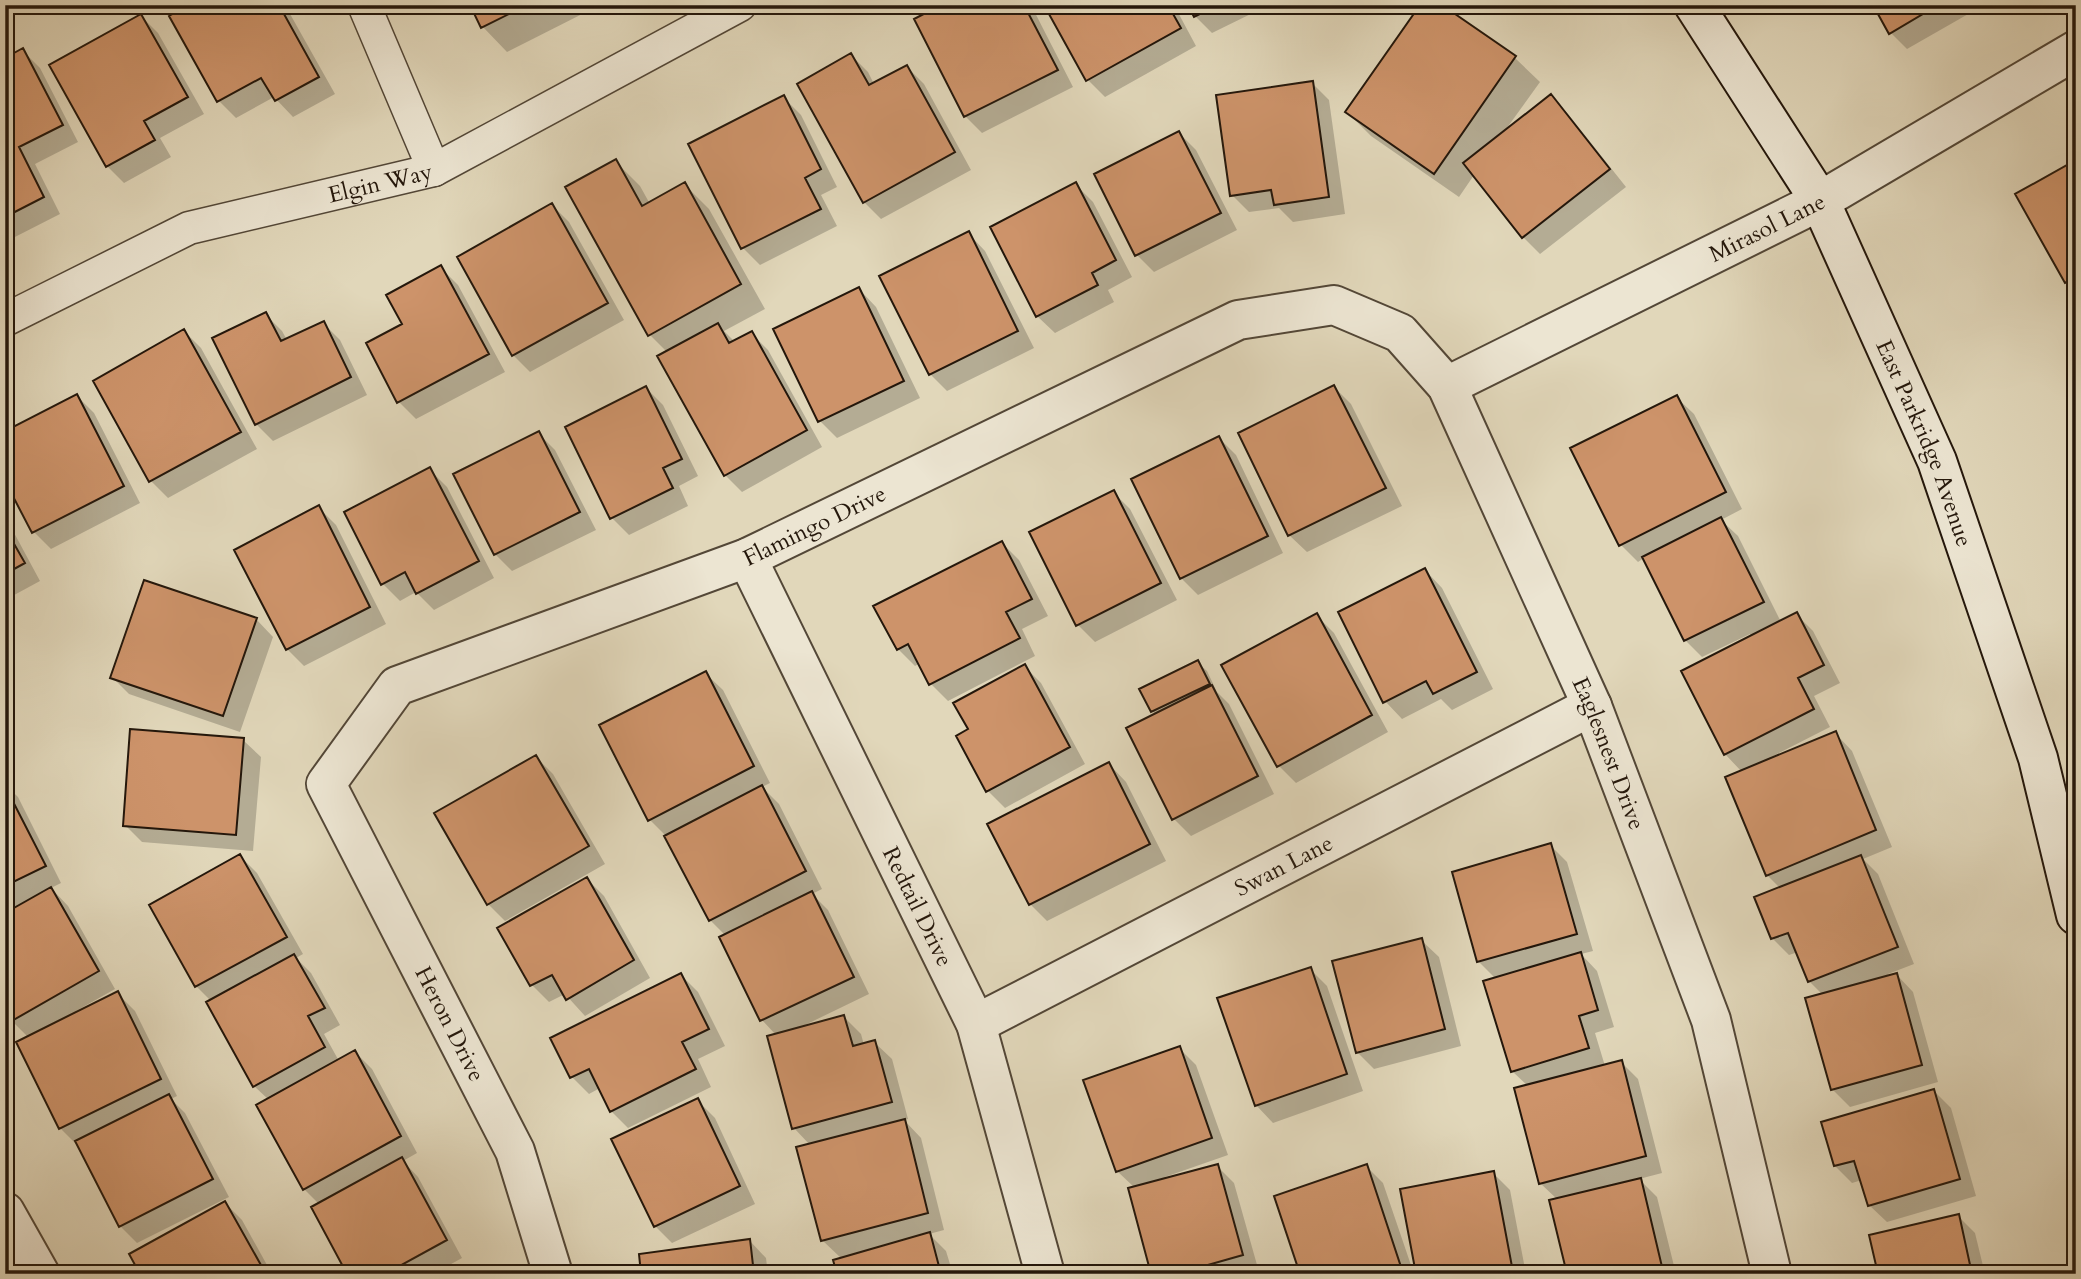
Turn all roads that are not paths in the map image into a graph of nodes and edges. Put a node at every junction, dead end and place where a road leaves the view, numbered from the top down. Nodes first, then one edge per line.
1 (364, 5) edge
2 (740, 5) edge
3 (1694, 5) edge
4 (2076, 50) edge
5 (434, 170) junction
6 (1820, 201) junction
7 (1334, 304) joint
8 (5, 320) edge
9 (1447, 386) junction
10 (747, 558) junction
11 (1592, 706) junction
12 (326, 784) joint
13 (2076, 915) edge
14 (976, 1024) junction
15 (5, 1212) edge
16 (40, 1274) edge
17 (552, 1274) edge
18 (1045, 1274) edge
19 (1772, 1274) edge

1 - 5 lane
2 - 5 lane, Elgin Way
3 - 6 street, East Parkridge Avenue
4 - 6 street, Mirasol Lane
5 - 8 lane, Elgin Way
6 - 9 street, Mirasol Lane
6 - 13 street, East Parkridge Avenue
7 - 9 street, Eaglesnest Drive
7 - 10 street, Flamingo Drive
9 - 11 street, Eaglesnest Drive
10 - 12 street, Flamingo Drive
10 - 14 street, Redtail Drive
11 - 14 street, Swan Lane
11 - 19 street, Eaglesnest Drive
12 - 17 street, Heron Drive
14 - 18 street, Redtail Drive
15 - 16 street

